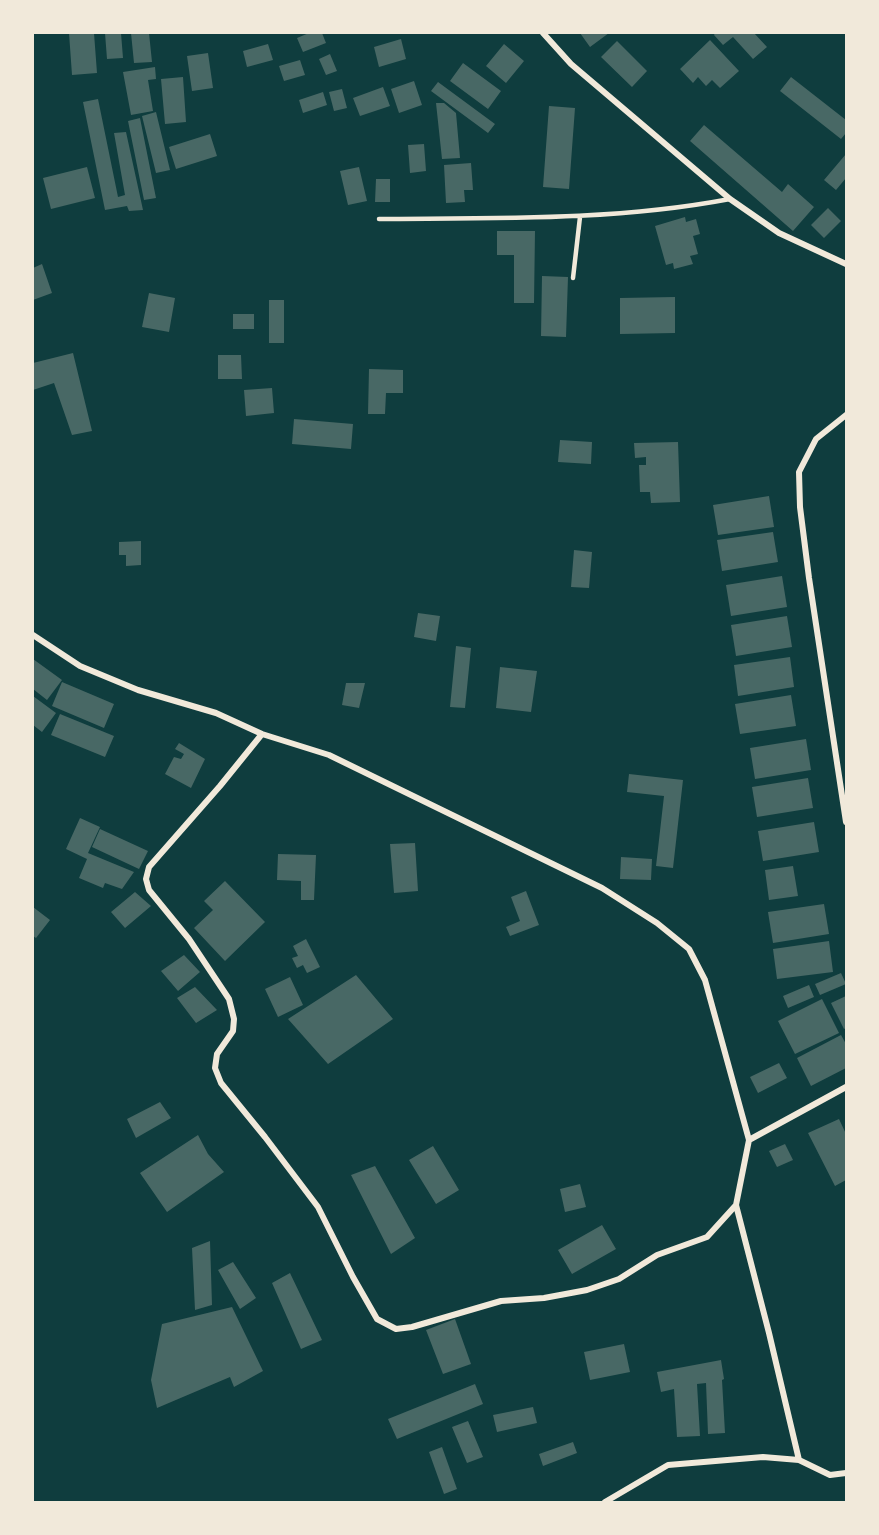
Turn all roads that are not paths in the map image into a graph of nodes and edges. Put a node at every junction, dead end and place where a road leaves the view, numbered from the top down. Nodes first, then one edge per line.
1 (543, 33) edge
2 (730, 200) junction
3 (580, 217) junction
4 (379, 219) dead end
5 (846, 264) edge
6 (573, 278) dead end
7 (846, 415) edge
8 (33, 635) edge
9 (262, 734) junction
10 (846, 822) edge
11 (846, 1087) edge
12 (749, 1140) junction
13 (736, 1205) junction
14 (799, 1460) junction
15 (846, 1473) edge
16 (605, 1502) edge

1 - 2 street
2 - 3 lane
2 - 5 street
3 - 4 lane
3 - 6 lane
7 - 10 street
8 - 9 street
9 - 12 street
9 - 13 street
11 - 12 street
12 - 13 street
13 - 14 street
14 - 15 street
14 - 16 street

